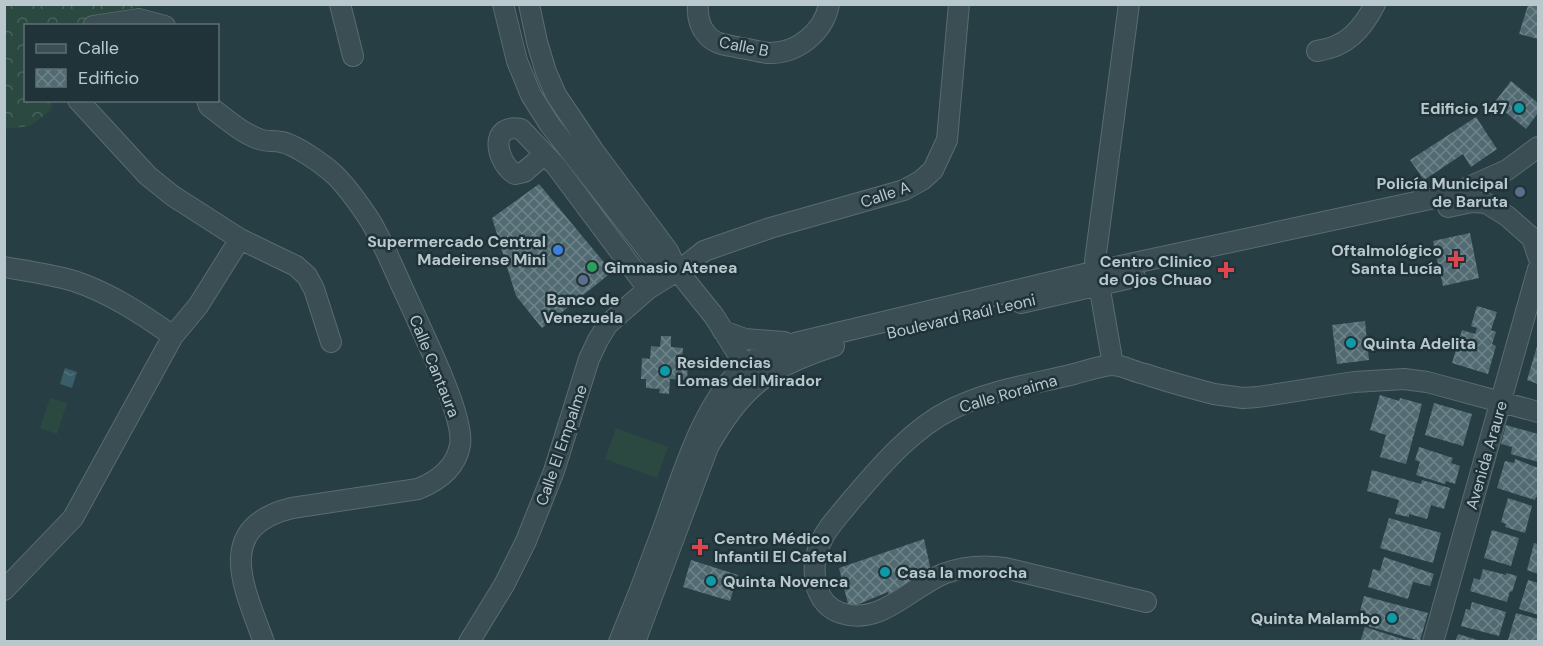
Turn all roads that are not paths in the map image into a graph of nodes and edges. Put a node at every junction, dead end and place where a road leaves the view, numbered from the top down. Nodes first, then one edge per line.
1 (340, 4) edge
2 (502, 4) edge
3 (529, 4) edge
4 (698, 4) edge
5 (829, 4) edge
6 (959, 4) edge
7 (1130, 4) edge
8 (1375, 4) edge
9 (106, 24) edge
10 (158, 24) edge
11 (1317, 51) dead end
12 (352, 56) dead end
13 (80, 102) edge
14 (208, 102) edge
15 (1539, 147) edge
16 (572, 152) junction
17 (240, 239) junction
18 (1539, 258) edge
19 (4, 267) edge
20 (1539, 269) edge
21 (677, 270) junction
22 (1098, 278) junction
23 (648, 289) junction
24 (723, 331) junction
25 (173, 336) junction
26 (331, 342) dead end
27 (795, 344) junction
28 (1113, 365) junction
29 (750, 374) junction
30 (1501, 401) junction
31 (1539, 411) edge
32 (4, 590) edge
33 (1146, 602) dead end
34 (264, 642) edge
35 (469, 642) edge
36 (619, 642) edge
37 (635, 642) edge
38 (1433, 642) edge

1 - 12 street
2 - 16 street
3 - 21 street
4 - 5 street, Calle B
6 - 21 street, Calle A
7 - 22 street
8 - 11 street
9 - 10 street
13 - 17 street
14 - 34 street, Calle Cantaura
15 - 22 street, Boulevard Raúl Leoni
16 - 21 street
16 - 23 street
17 - 25 street
17 - 26 street
18 - 22 street, Boulevard Raúl Leoni
19 - 25 street
20 - 30 street, Avenida Araure
21 - 23 street, Calle El Empalme
21 - 24 street
22 - 27 street, Boulevard Raúl Leoni
22 - 28 street
22 - 29 street, Boulevard Raúl Leoni
23 - 35 street, Calle El Empalme
24 - 27 street
24 - 29 street
25 - 32 street
27 - 29 street, Boulevard Raúl Leoni
28 - 30 street, Calle Roraima
28 - 33 street, Calle Roraima
29 - 36 street, Boulevard Raúl Leoni
29 - 37 street, Boulevard Raúl Leoni
30 - 31 street, Calle Roraima
30 - 38 street, Avenida Araure

